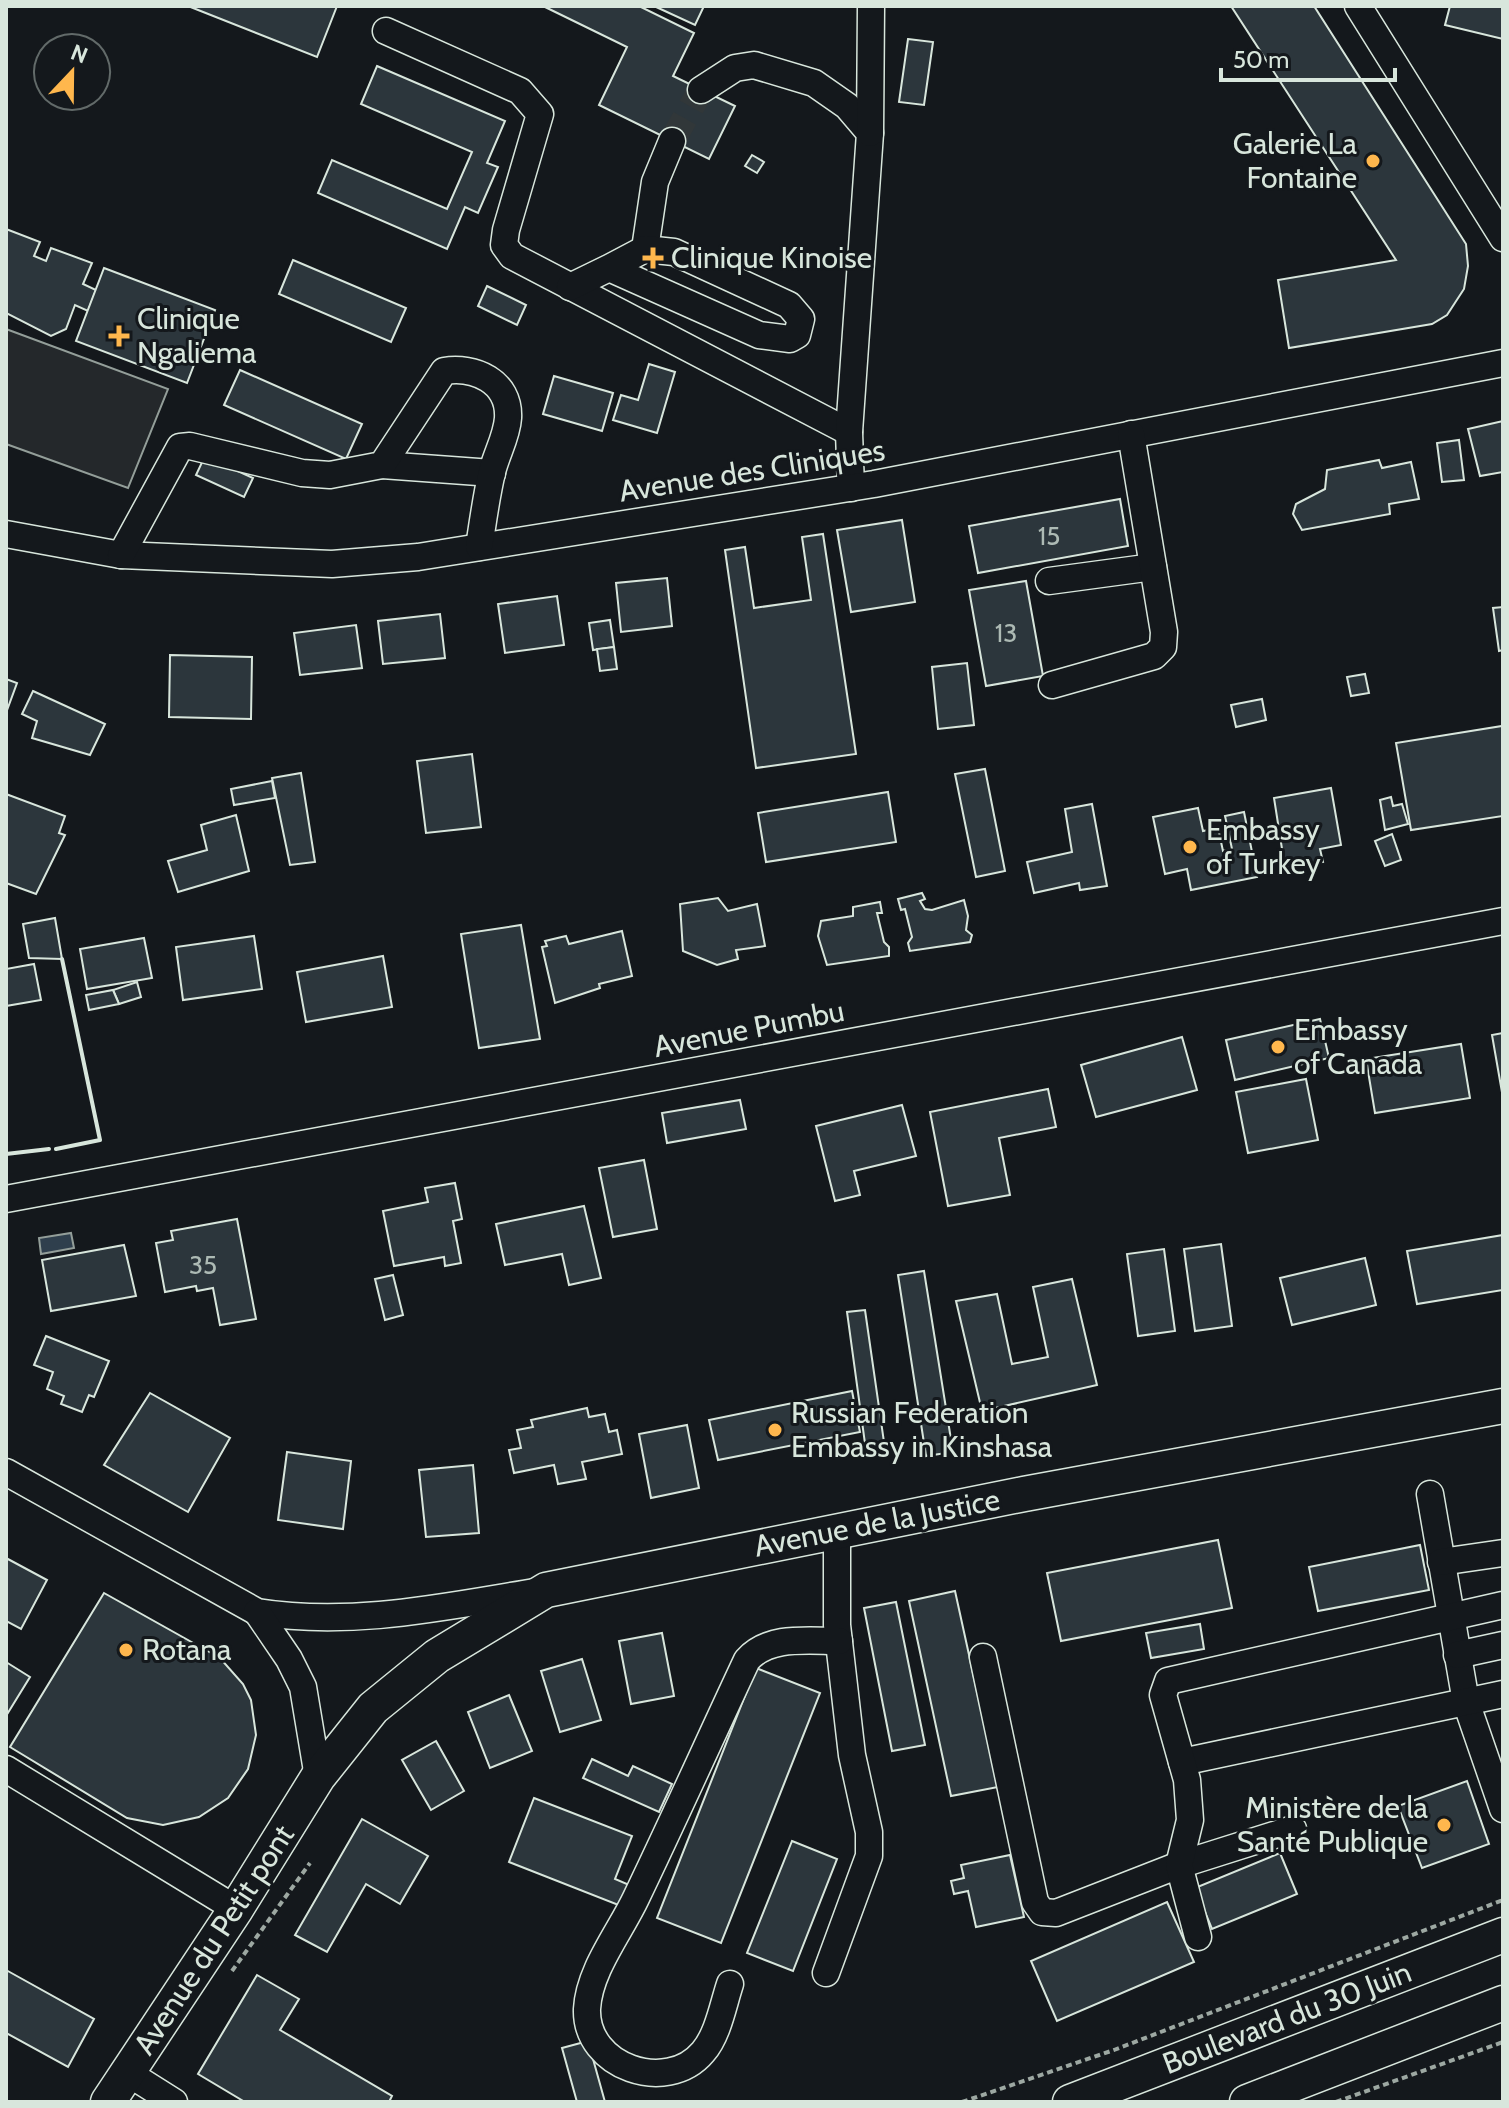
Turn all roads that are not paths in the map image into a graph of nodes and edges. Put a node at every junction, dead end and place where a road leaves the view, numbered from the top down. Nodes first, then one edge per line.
1 (871, 6) edge
2 (1358, 6) edge
3 (386, 31) dead end
4 (701, 90) tunnel mouth
5 (870, 133) junction
6 (672, 141) tunnel mouth
7 (1503, 238) edge
8 (645, 249) junction
9 (609, 268) junction
10 (570, 287) junction
11 (1503, 363) edge
12 (849, 432) junction
13 (1131, 434) junction
14 (382, 465) junction
15 (492, 473) junction
16 (851, 488) junction
17 (6, 534) edge
18 (479, 547) junction
19 (121, 555) junction
20 (1153, 567) junction
21 (1049, 581) dead end
22 (1052, 685) dead end
23 (1503, 921) edge
24 (6, 1199) edge
25 (1503, 1406) edge
26 (6, 1472) edge
27 (1430, 1494) dead end
28 (837, 1530) junction
29 (1503, 1553) edge
30 (1441, 1562) junction
31 (546, 1590) junction
32 (1503, 1605) edge
33 (257, 1612) junction
34 (1449, 1616) junction
35 (839, 1641) junction
36 (1503, 1645) edge
37 (1457, 1655) junction
38 (983, 1657) dead end
39 (1503, 1694) edge
40 (1466, 1702) junction
41 (1493, 1751) edge
42 (1182, 1762) junction
43 (6, 1769) edge
44 (318, 1777) junction
45 (1502, 1805) edge
46 (1293, 1829) dead end
47 (1179, 1865) junction
48 (236, 1909) junction
49 (1503, 1935) edge
50 (1198, 1937) dead end
51 (826, 1973) dead end
52 (730, 1984) dead end
53 (1503, 2003) edge
54 (128, 2073) junction
55 (108, 2102) edge
56 (174, 2102) edge
57 (1070, 2102) edge
58 (1247, 2102) edge

1 - 5 street
2 - 7 street
3 - 10 street
4 - 5 street
5 - 12 street
6 - 8 street
8 - 9 street
8 - 9 street
9 - 10 street
10 - 12 street
11 - 13 street, Avenue des Cliniques
12 - 16 street
13 - 16 street, Avenue des Cliniques
13 - 20 street
14 - 15 street
14 - 15 street
14 - 19 street
15 - 18 street
16 - 18 street, Avenue des Cliniques
17 - 19 street, Avenue des Cliniques
18 - 19 street, Avenue des Cliniques
20 - 21 street
20 - 22 street
23 - 24 street, Avenue Pumbu
25 - 28 main road, Avenue de la Justice
26 - 33 street
27 - 30 street
28 - 31 main road, Avenue de la Justice
28 - 35 street
29 - 30 street
30 - 34 street
31 - 33 street
31 - 44 main road, Avenue de la Justice
32 - 34 street
33 - 44 street
34 - 37 street
34 - 42 street
35 - 51 street
35 - 52 street
36 - 37 street
37 - 40 street
38 - 47 street
39 - 40 street
40 - 41 street
40 - 42 street
41 - 45 street
42 - 47 street
43 - 48 street
44 - 48 main road, Avenue du Petit pont
46 - 47 street
47 - 50 street
48 - 54 main road, Avenue du Petit pont
49 - 57 main road, Boulevard du 30 Juin
53 - 58 main road
54 - 55 main road, Avenue du Petit pont
54 - 56 street

